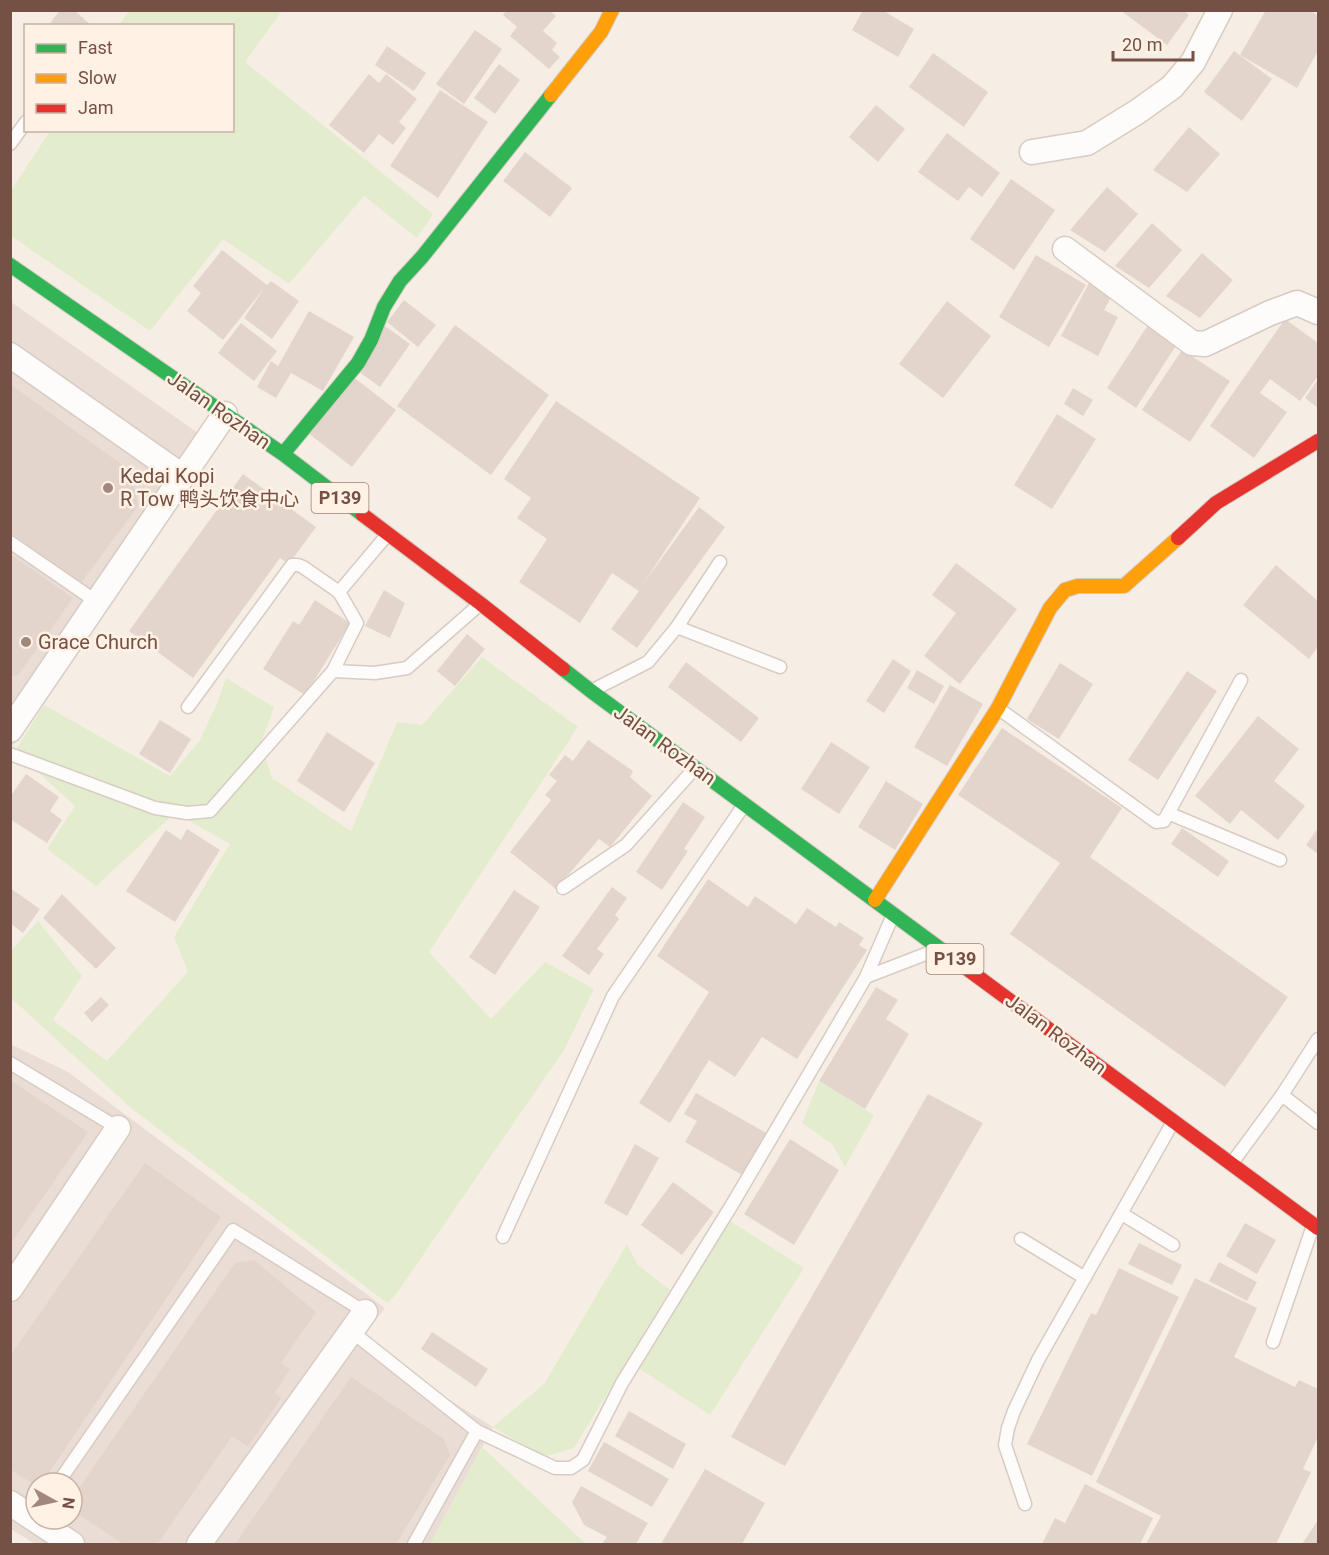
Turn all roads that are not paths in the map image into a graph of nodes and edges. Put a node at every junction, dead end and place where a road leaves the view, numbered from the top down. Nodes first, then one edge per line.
1 (612, 10) edge
2 (1220, 10) edge
3 (24, 125) edge
4 (10, 144) edge
5 (1032, 152) dead end
6 (1065, 249) dead end
7 (10, 264) edge
8 (1318, 312) edge
9 (10, 355) edge
10 (225, 414) junction
11 (1318, 441) edge
12 (283, 454) junction
13 (182, 476) junction
14 (388, 534) junction
15 (10, 542) edge
16 (720, 562) dead end
17 (339, 592) junction
18 (97, 602) junction
19 (481, 604) junction
20 (677, 627) junction
21 (780, 667) dead end
22 (333, 671) junction
23 (1241, 680) dead end
24 (591, 691) junction
25 (188, 707) dead end
26 (998, 708) junction
27 (11, 728) edge
28 (10, 754) edge
29 (695, 767) junction
30 (745, 804) junction
31 (1168, 813) junction
32 (1280, 860) dead end
33 (563, 888) dead end
34 (875, 900) junction
35 (893, 914) junction
36 (940, 948) junction
37 (866, 977) junction
38 (1318, 1039) edge
39 (10, 1063) edge
40 (1282, 1095) junction
41 (1174, 1121) junction
42 (1318, 1124) edge
43 (117, 1128) joint
44 (1232, 1164) junction
45 (1122, 1214) junction
46 (1316, 1226) edge
47 (504, 1237) dead end
48 (1021, 1239) dead end
49 (1173, 1245) dead end
50 (1085, 1278) junction
51 (10, 1289) edge
52 (358, 1322) junction
53 (1273, 1342) dead end
54 (477, 1431) junction
55 (65, 1471) edge
56 (10, 1503) edge
57 (1025, 1504) dead end
58 (24, 1511) edge
59 (52, 1531) edge
60 (65, 1542) edge
61 (199, 1545) edge
62 (414, 1545) edge

1 - 12 main road
2 - 5 street
3 - 4 lane
6 - 8 street
7 - 10 main road, Jalan Rozhan / P139
9 - 13 street
10 - 12 main road, Jalan Rozhan / P139
10 - 13 street
11 - 26 main road
12 - 14 main road, Jalan Rozhan / P139
13 - 18 street
14 - 17 lane
14 - 19 main road, Jalan Rozhan / P139
15 - 18 lane
16 - 20 lane
17 - 22 lane
17 - 25 lane
18 - 27 street
19 - 22 lane
19 - 24 main road, Jalan Rozhan / P139
20 - 21 lane
20 - 24 lane
22 - 28 lane
23 - 31 lane
24 - 29 main road, Jalan Rozhan / P139
26 - 31 lane
26 - 34 main road
29 - 30 main road, Jalan Rozhan / P139
29 - 33 lane
30 - 34 main road, Jalan Rozhan / P139
30 - 47 lane
31 - 32 lane
34 - 35 main road, Jalan Rozhan / P139
35 - 36 main road, Jalan Rozhan / P139
35 - 37 lane
36 - 37 lane
36 - 41 main road, Jalan Rozhan / P139
37 - 54 lane
38 - 40 lane
39 - 43 lane
40 - 42 lane
40 - 44 lane
41 - 44 main road, Jalan Rozhan / P139
41 - 45 lane
43 - 51 street
44 - 46 main road, Jalan Rozhan / P139
45 - 49 lane
45 - 50 lane
46 - 53 lane
48 - 50 lane
50 - 57 lane
52 - 54 lane
52 - 55 lane
52 - 61 street
54 - 62 lane
56 - 58 street
59 - 60 street

